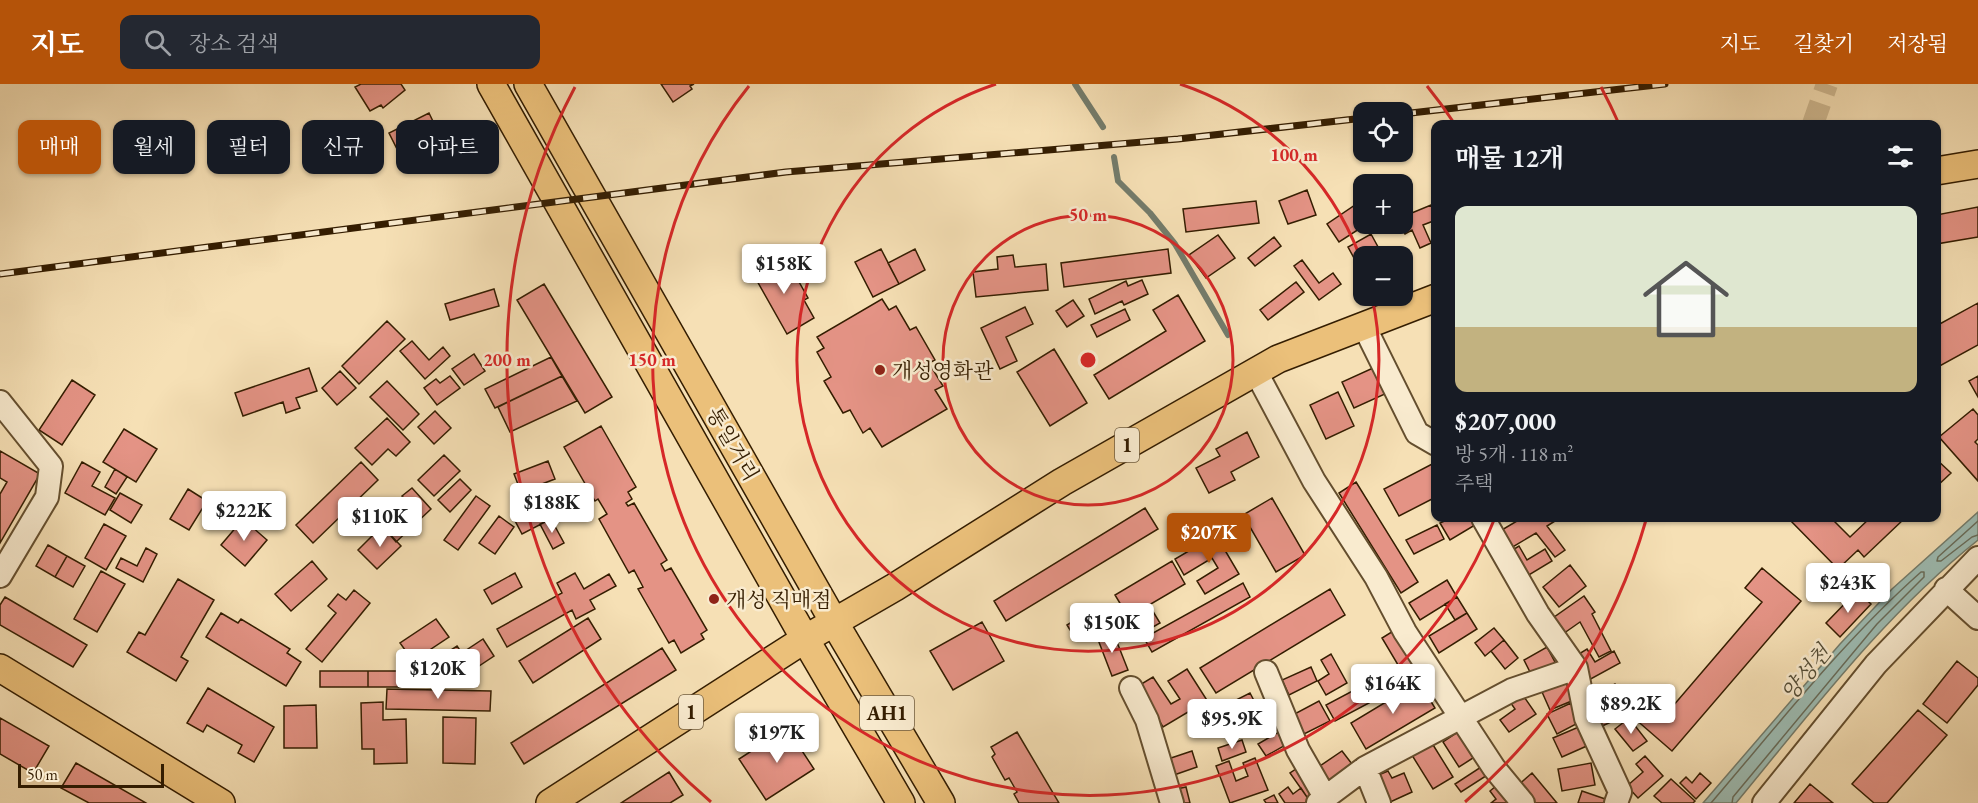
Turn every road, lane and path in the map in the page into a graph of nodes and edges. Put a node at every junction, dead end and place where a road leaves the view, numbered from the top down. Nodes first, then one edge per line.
1 (491, 84) edge
2 (528, 84) edge
3 (1978, 164) edge
4 (1941, 170) edge
5 (1431, 300) edge
6 (1364, 326) junction
7 (1256, 372) junction
8 (0, 402) edge
9 (1431, 441) edge
10 (1485, 522) edge
11 (1978, 558) edge
12 (0, 576) edge
13 (1946, 589) junction
14 (1978, 618) edge
15 (834, 622) junction
16 (804, 639) junction
17 (0, 668) edge
18 (1576, 668) junction
19 (1266, 672) dead end
20 (1131, 688) dead end
21 (1462, 718) junction
22 (1365, 768) junction
23 (1622, 799) edge
24 (1322, 800) edge
25 (221, 803) edge
26 (550, 803) edge
27 (901, 803) edge
28 (941, 803) edge
29 (1172, 803) edge
30 (1379, 803) edge
31 (1523, 803) edge
32 (1764, 803) edge

1 - 16 main road, 통일거리 / AH1
2 - 15 main road, 통일거리 / AH1
3 - 4 main road
5 - 6 main road, 1
6 - 7 main road, 1
6 - 9 street
7 - 15 main road, 1
7 - 21 street
8 - 12 street
10 - 18 street
11 - 13 street
13 - 14 street
13 - 32 street
15 - 16 main road, 1
15 - 28 main road, 통일거리 / AH1
16 - 26 main road, 1
16 - 27 main road, 통일거리 / AH1
17 - 25 main road
18 - 21 street
18 - 23 street
19 - 24 street
20 - 29 street
21 - 22 street
21 - 31 street
22 - 24 street
22 - 30 street

